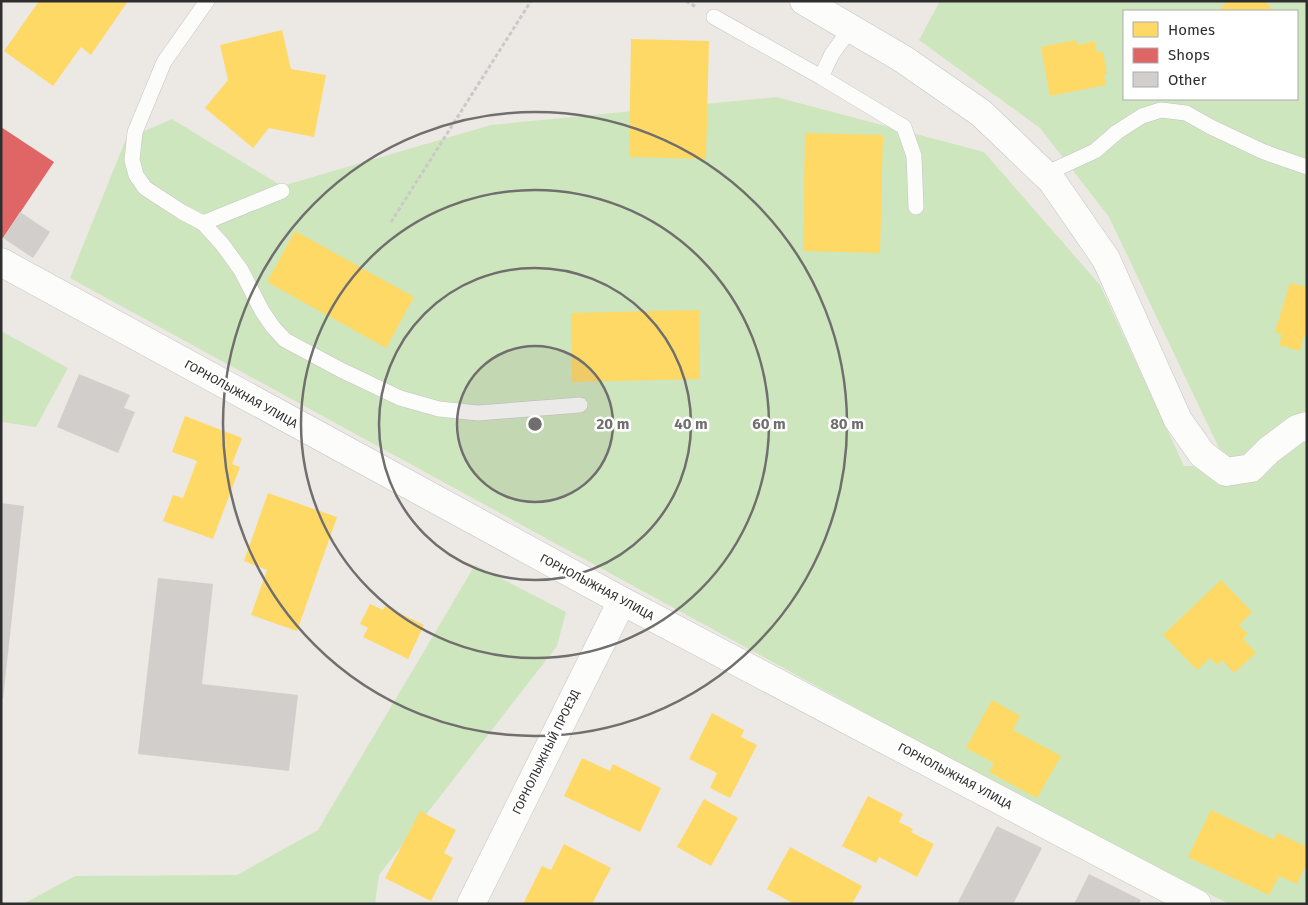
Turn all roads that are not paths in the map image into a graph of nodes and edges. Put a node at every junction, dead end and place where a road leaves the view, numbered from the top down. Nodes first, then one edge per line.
1 (207, 1) edge
2 (804, 1) edge
3 (714, 17) dead end
4 (851, 28) junction
5 (821, 77) junction
6 (1307, 167) edge
7 (1045, 174) junction
8 (282, 191) dead end
9 (916, 207) dead end
10 (203, 223) junction
11 (1, 262) edge
12 (580, 405) dead end
13 (1307, 426) edge
14 (622, 601) junction
15 (471, 904) edge
16 (1197, 904) edge

1 - 10 lane
2 - 4 street
3 - 5 lane
4 - 5 lane
4 - 7 street
5 - 9 lane
6 - 7 lane
7 - 13 street
8 - 10 lane
10 - 12 lane
11 - 14 street, ГОРНОЛЫЖНАЯ УЛИЦА
14 - 15 street, ГОРНОЛЫЖНЫЙ ПРОЕЗД
14 - 16 street, ГОРНОЛЫЖНАЯ УЛИЦА

